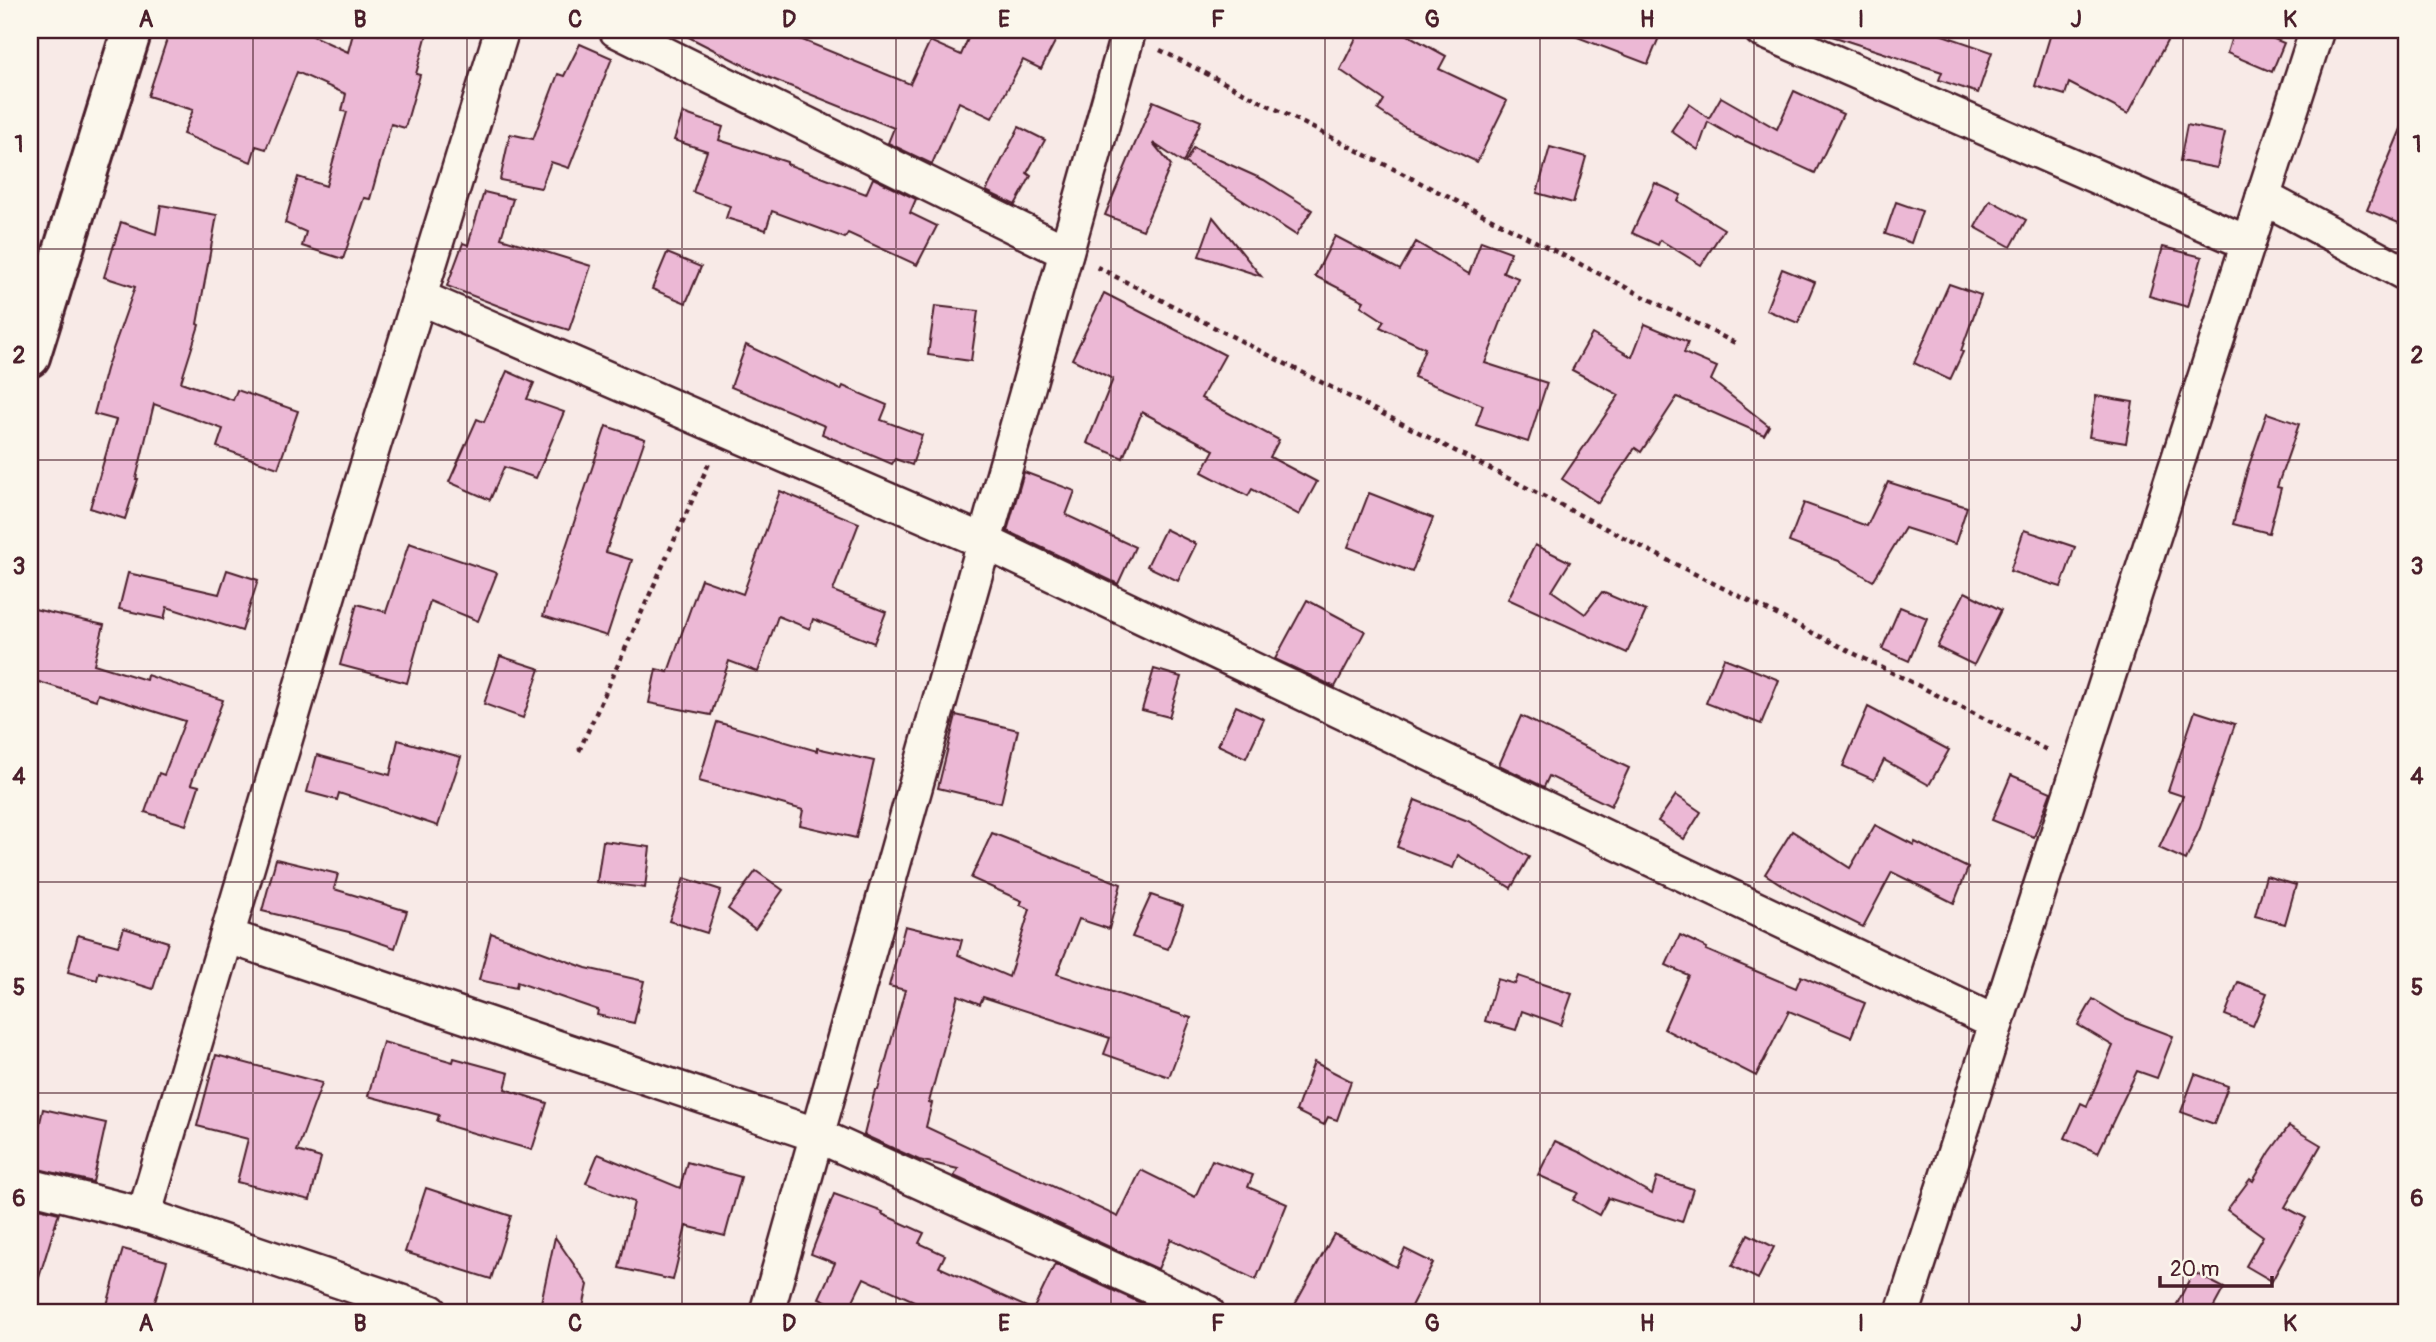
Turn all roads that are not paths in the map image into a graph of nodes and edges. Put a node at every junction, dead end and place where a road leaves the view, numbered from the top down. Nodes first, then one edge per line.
1 (132, 30) edge
2 (502, 30) edge
3 (616, 30) edge
4 (1762, 30) edge
5 (2317, 30) edge
6 (1129, 32) edge
7 (2263, 197) junction
8 (2248, 243) junction
9 (1066, 252) junction
10 (2406, 274) edge
11 (419, 297) junction
12 (30, 356) edge
13 (985, 542) junction
14 (227, 936) junction
15 (1996, 1023) junction
16 (817, 1135) junction
17 (30, 1186) edge
18 (144, 1215) junction
19 (431, 1312) edge
20 (767, 1312) edge
21 (1207, 1312) edge
22 (1903, 1312) edge

1 - 12 main road
2 - 11 street
3 - 9 street
4 - 8 street
5 - 7 street
6 - 9 street
7 - 8 street
7 - 10 street
8 - 15 street
9 - 13 street
11 - 13 street
11 - 14 street
13 - 15 street
13 - 16 street
14 - 16 street
14 - 18 street
15 - 22 street
16 - 20 street
16 - 21 street
17 - 18 street
18 - 19 street

